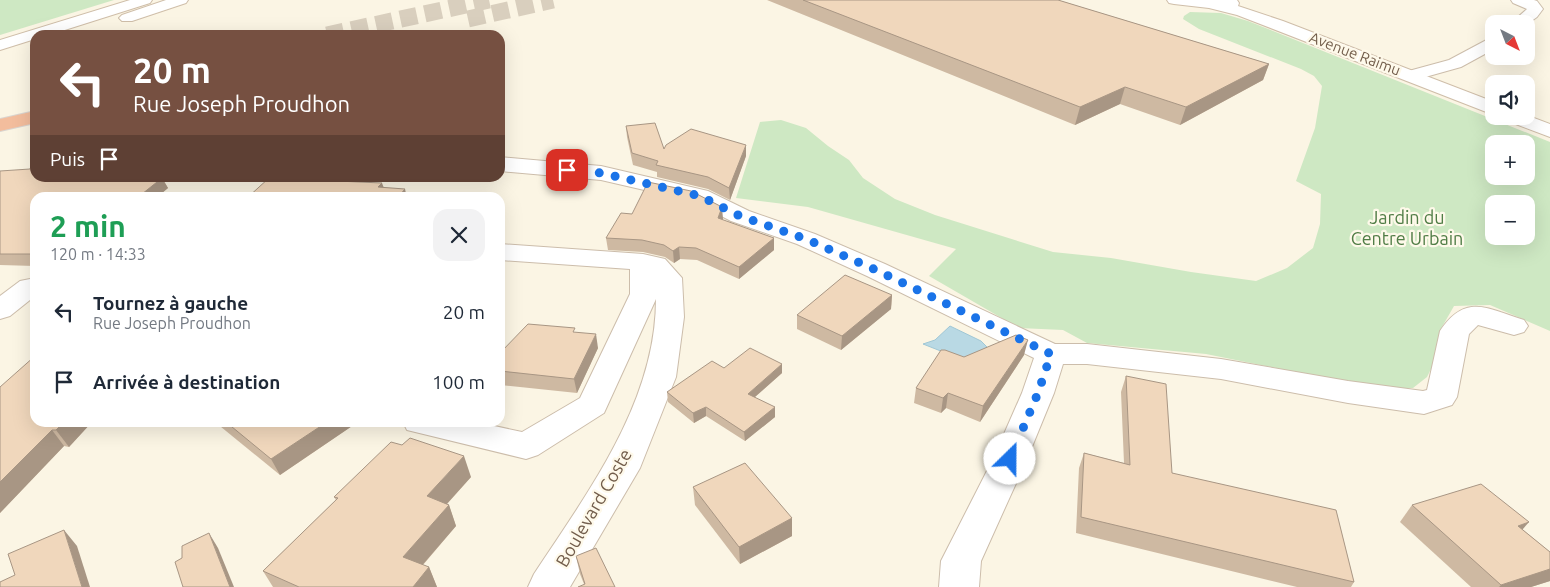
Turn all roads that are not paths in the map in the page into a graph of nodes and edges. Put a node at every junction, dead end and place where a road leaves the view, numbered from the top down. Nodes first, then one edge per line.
1 (145, 0) edge
2 (181, 0) edge
3 (1174, 0) edge
4 (1241, 0) edge
5 (1256, 0) edge
6 (1529, 1) edge
7 (1214, 5) junction
8 (1531, 15) edge
9 (48, 30) edge
10 (93, 30) edge
11 (30, 36) edge
12 (0, 45) edge
13 (1485, 47) edge
14 (30, 52) edge
15 (0, 62) edge
16 (1442, 70) junction
17 (1411, 76) junction
18 (1465, 80) dead end
19 (1485, 105) edge
20 (1535, 107) edge
21 (1550, 113) edge
22 (30, 118) edge
23 (0, 125) edge
24 (1535, 125) edge
25 (1550, 131) edge
26 (505, 164) edge
27 (505, 252) edge
28 (643, 262) junction
29 (0, 286) edge
30 (30, 287) edge
31 (30, 288) edge
32 (0, 310) edge
33 (1514, 326) dead end
34 (1051, 354) junction
35 (441, 427) edge
36 (548, 587) edge
37 (959, 587) edge

1 - 9 street
2 - 10 street
3 - 7 street
4 - 7 street
5 - 16 street, Avenue Raimu
6 - 8 street
7 - 17 street, Avenue Raimu
11 - 12 street
13 - 16 street
14 - 15 street
16 - 17 street
16 - 18 street, Avenue Raimu
17 - 19 street, Avenue Raimu
20 - 21 street
22 - 23 highway
24 - 25 street
26 - 34 street
27 - 28 street, Boulevard Coste
28 - 35 street
28 - 36 street, Boulevard Coste
29 - 30 street
31 - 32 street
33 - 34 street
34 - 37 street

